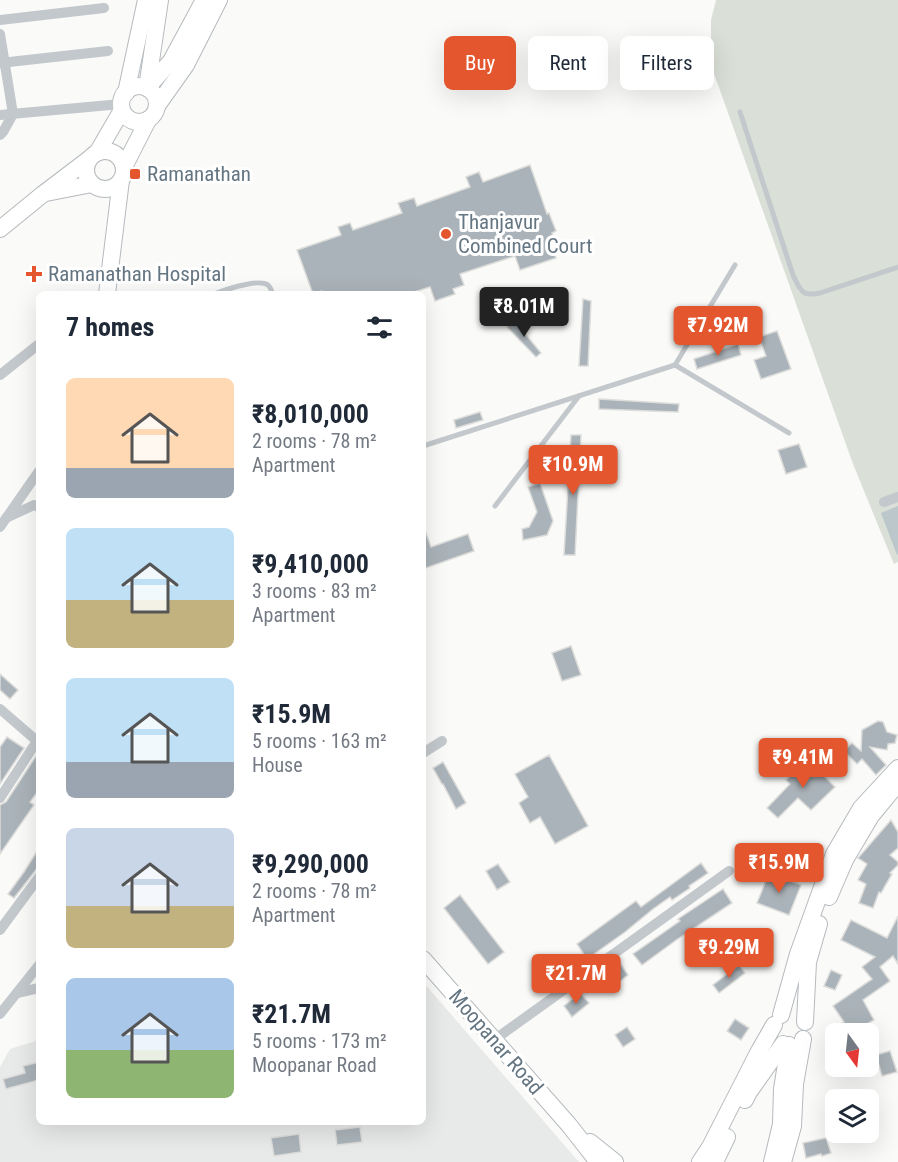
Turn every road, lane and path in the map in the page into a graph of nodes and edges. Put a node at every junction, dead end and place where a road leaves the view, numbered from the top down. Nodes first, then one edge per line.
1 (146, 0) edge
2 (160, 0) edge
3 (204, 0) edge
4 (219, 0) edge
5 (104, 8) dead end
6 (0, 20) edge
7 (0, 34) edge
8 (108, 51) dead end
9 (2, 63) edge
10 (147, 88) junction
11 (123, 102) junction
12 (740, 112) dead end
13 (152, 113) junction
14 (13, 114) junction
15 (0, 115) edge
16 (0, 135) edge
17 (93, 156) junction
18 (123, 174) junction
19 (97, 187) junction
20 (43, 194) junction
21 (0, 230) edge
22 (114, 240) junction
23 (735, 265) dead end
24 (898, 267) edge
25 (107, 291) edge
26 (222, 291) edge
27 (272, 291) edge
28 (36, 346) edge
29 (675, 365) junction
30 (0, 375) edge
31 (579, 396) junction
32 (789, 434) dead end
33 (426, 445) edge
34 (36, 475) edge
35 (898, 497) edge
36 (884, 502) dead end
37 (36, 506) edge
38 (495, 506) dead end
39 (3, 523) edge
40 (0, 709) edge
41 (36, 740) edge
42 (442, 741) dead end
43 (36, 743) edge
44 (426, 751) edge
45 (898, 773) edge
46 (0, 798) edge
47 (866, 812) junction
48 (729, 872) dead end
49 (36, 882) edge
50 (0, 930) edge
51 (426, 962) edge
52 (36, 969) edge
53 (36, 989) edge
54 (17, 993) junction
55 (0, 1014) edge
56 (777, 1020) junction
57 (795, 1037) junction
58 (494, 1040) junction
59 (782, 1089) junction
60 (749, 1092) junction
61 (569, 1125) junction
62 (787, 1125) junction
63 (598, 1162) edge
64 (615, 1162) edge
65 (700, 1162) edge
66 (715, 1162) edge
67 (771, 1162) edge
68 (783, 1162) edge

1 - 11 main road
2 - 10 main road
3 - 10 main road
4 - 13 main road
5 - 6 street
7 - 9 street
8 - 9 street
9 - 14 street
10 - 11 main road
10 - 13 main road
11 - 13 main road
11 - 14 street
11 - 17 main road
12 - 24 lane
13 - 18 main road
14 - 15 street
14 - 16 street
17 - 18 main road
17 - 19 main road
17 - 20 main road
18 - 19 main road
18 - 22 main road
19 - 20 main road
19 - 22 main road
20 - 21 main road
22 - 25 main road
23 - 29 lane
26 - 27 lane
28 - 30 street
29 - 31 lane
29 - 32 lane
31 - 33 lane
31 - 38 lane
34 - 39 street
35 - 36 street
37 - 39 street
40 - 41 street
42 - 44 street
43 - 46 street
45 - 47 main road
47 - 56 main road
47 - 57 main road
48 - 58 street
49 - 50 street
51 - 58 main road, Moopanar Road
52 - 54 street
53 - 54 street
54 - 55 street
56 - 57 main road
56 - 57 main road
56 - 65 main road
57 - 59 main road
57 - 60 main road
57 - 62 main road
58 - 61 main road, Moopanar Road
59 - 60 main road
59 - 62 main road
60 - 66 main road
61 - 63 main road, Moopanar Road
61 - 64 main road, Moopanar Road
62 - 67 main road
62 - 68 main road

